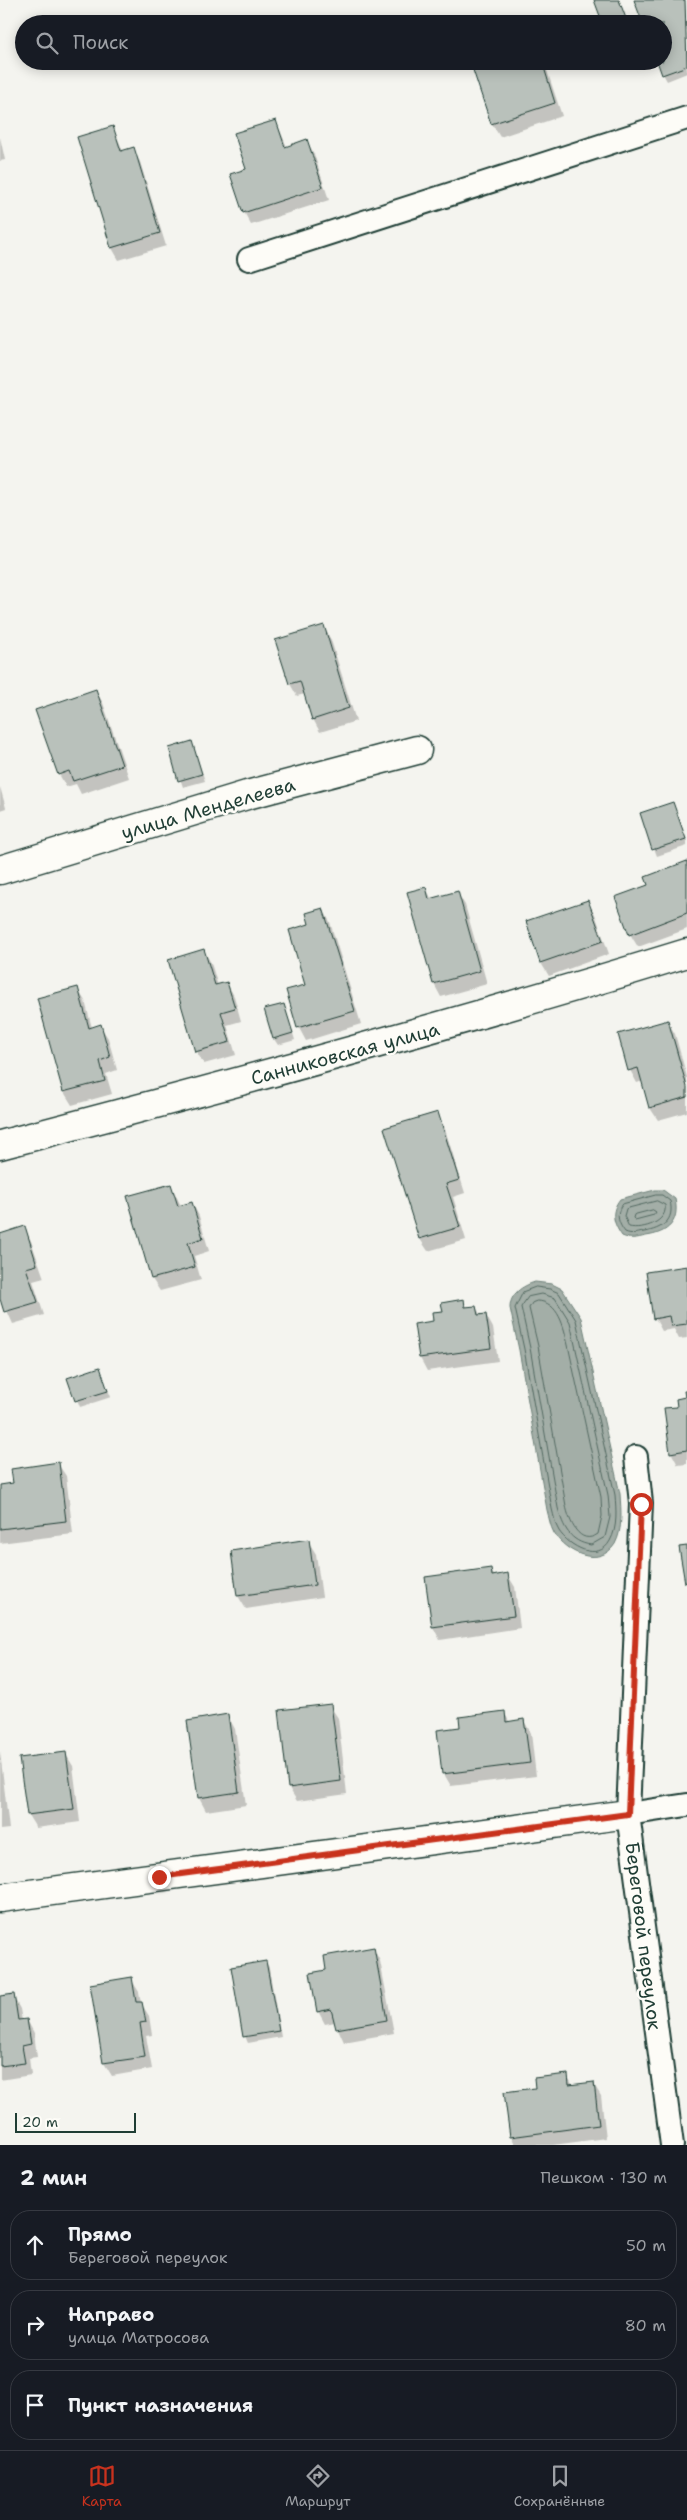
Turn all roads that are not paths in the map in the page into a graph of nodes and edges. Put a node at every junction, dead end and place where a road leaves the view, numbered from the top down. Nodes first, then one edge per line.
1 (687, 118) edge
2 (249, 259) dead end
3 (417, 750) dead end
4 (0, 870) edge
5 (687, 954) edge
6 (0, 1144) edge
7 (636, 1457) dead end
8 (687, 1805) edge
9 (628, 1814) junction
10 (0, 1898) edge
11 (672, 2145) edge

1 - 2 lane
3 - 4 street, улица Менделеева
5 - 6 street, Санниковская улица
7 - 9 lane, Береговой переулок
8 - 9 lane
9 - 10 street
9 - 11 lane, Береговой переулок

